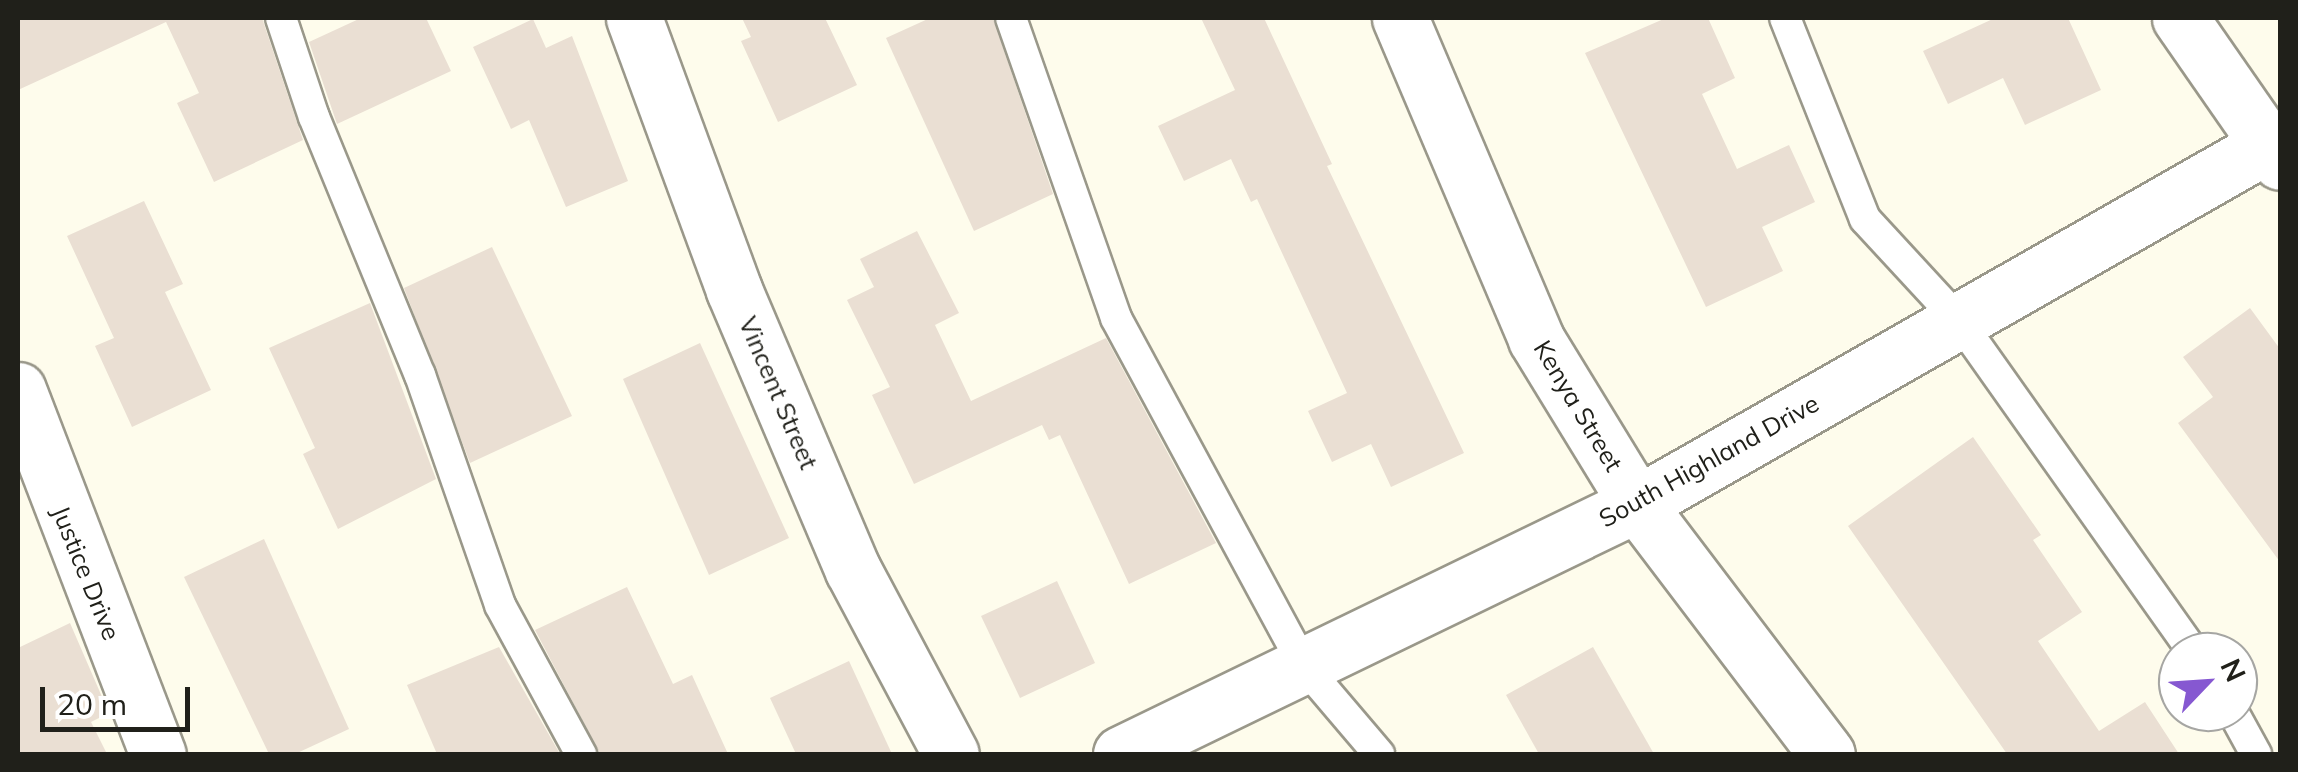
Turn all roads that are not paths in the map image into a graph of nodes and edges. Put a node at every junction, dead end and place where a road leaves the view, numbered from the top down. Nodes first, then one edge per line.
1 (281, 18) edge
2 (634, 18) edge
3 (1011, 18) edge
4 (1400, 18) edge
5 (1785, 18) edge
6 (2180, 18) edge
7 (2276, 148) edge
8 (1959, 321) junction
9 (18, 390) edge
10 (1637, 504) junction
11 (2178, 632) edge
12 (1304, 666) junction
13 (2243, 732) edge
14 (158, 754) edge
15 (581, 754) edge
16 (951, 754) edge
17 (1121, 754) edge
18 (1379, 754) edge
19 (1827, 754) edge
20 (2256, 754) edge

1 - 15 lane
2 - 16 street, Vincent Street
3 - 12 lane
4 - 10 street, Kenya Street
5 - 8 lane
6 - 7 street
7 - 8 street, South Highland Drive
8 - 10 street, South Highland Drive
8 - 11 lane
9 - 14 street, Justice Drive
10 - 12 street, South Highland Drive
10 - 19 street, Kenya Street
12 - 17 street, South Highland Drive
12 - 18 lane
13 - 20 lane

